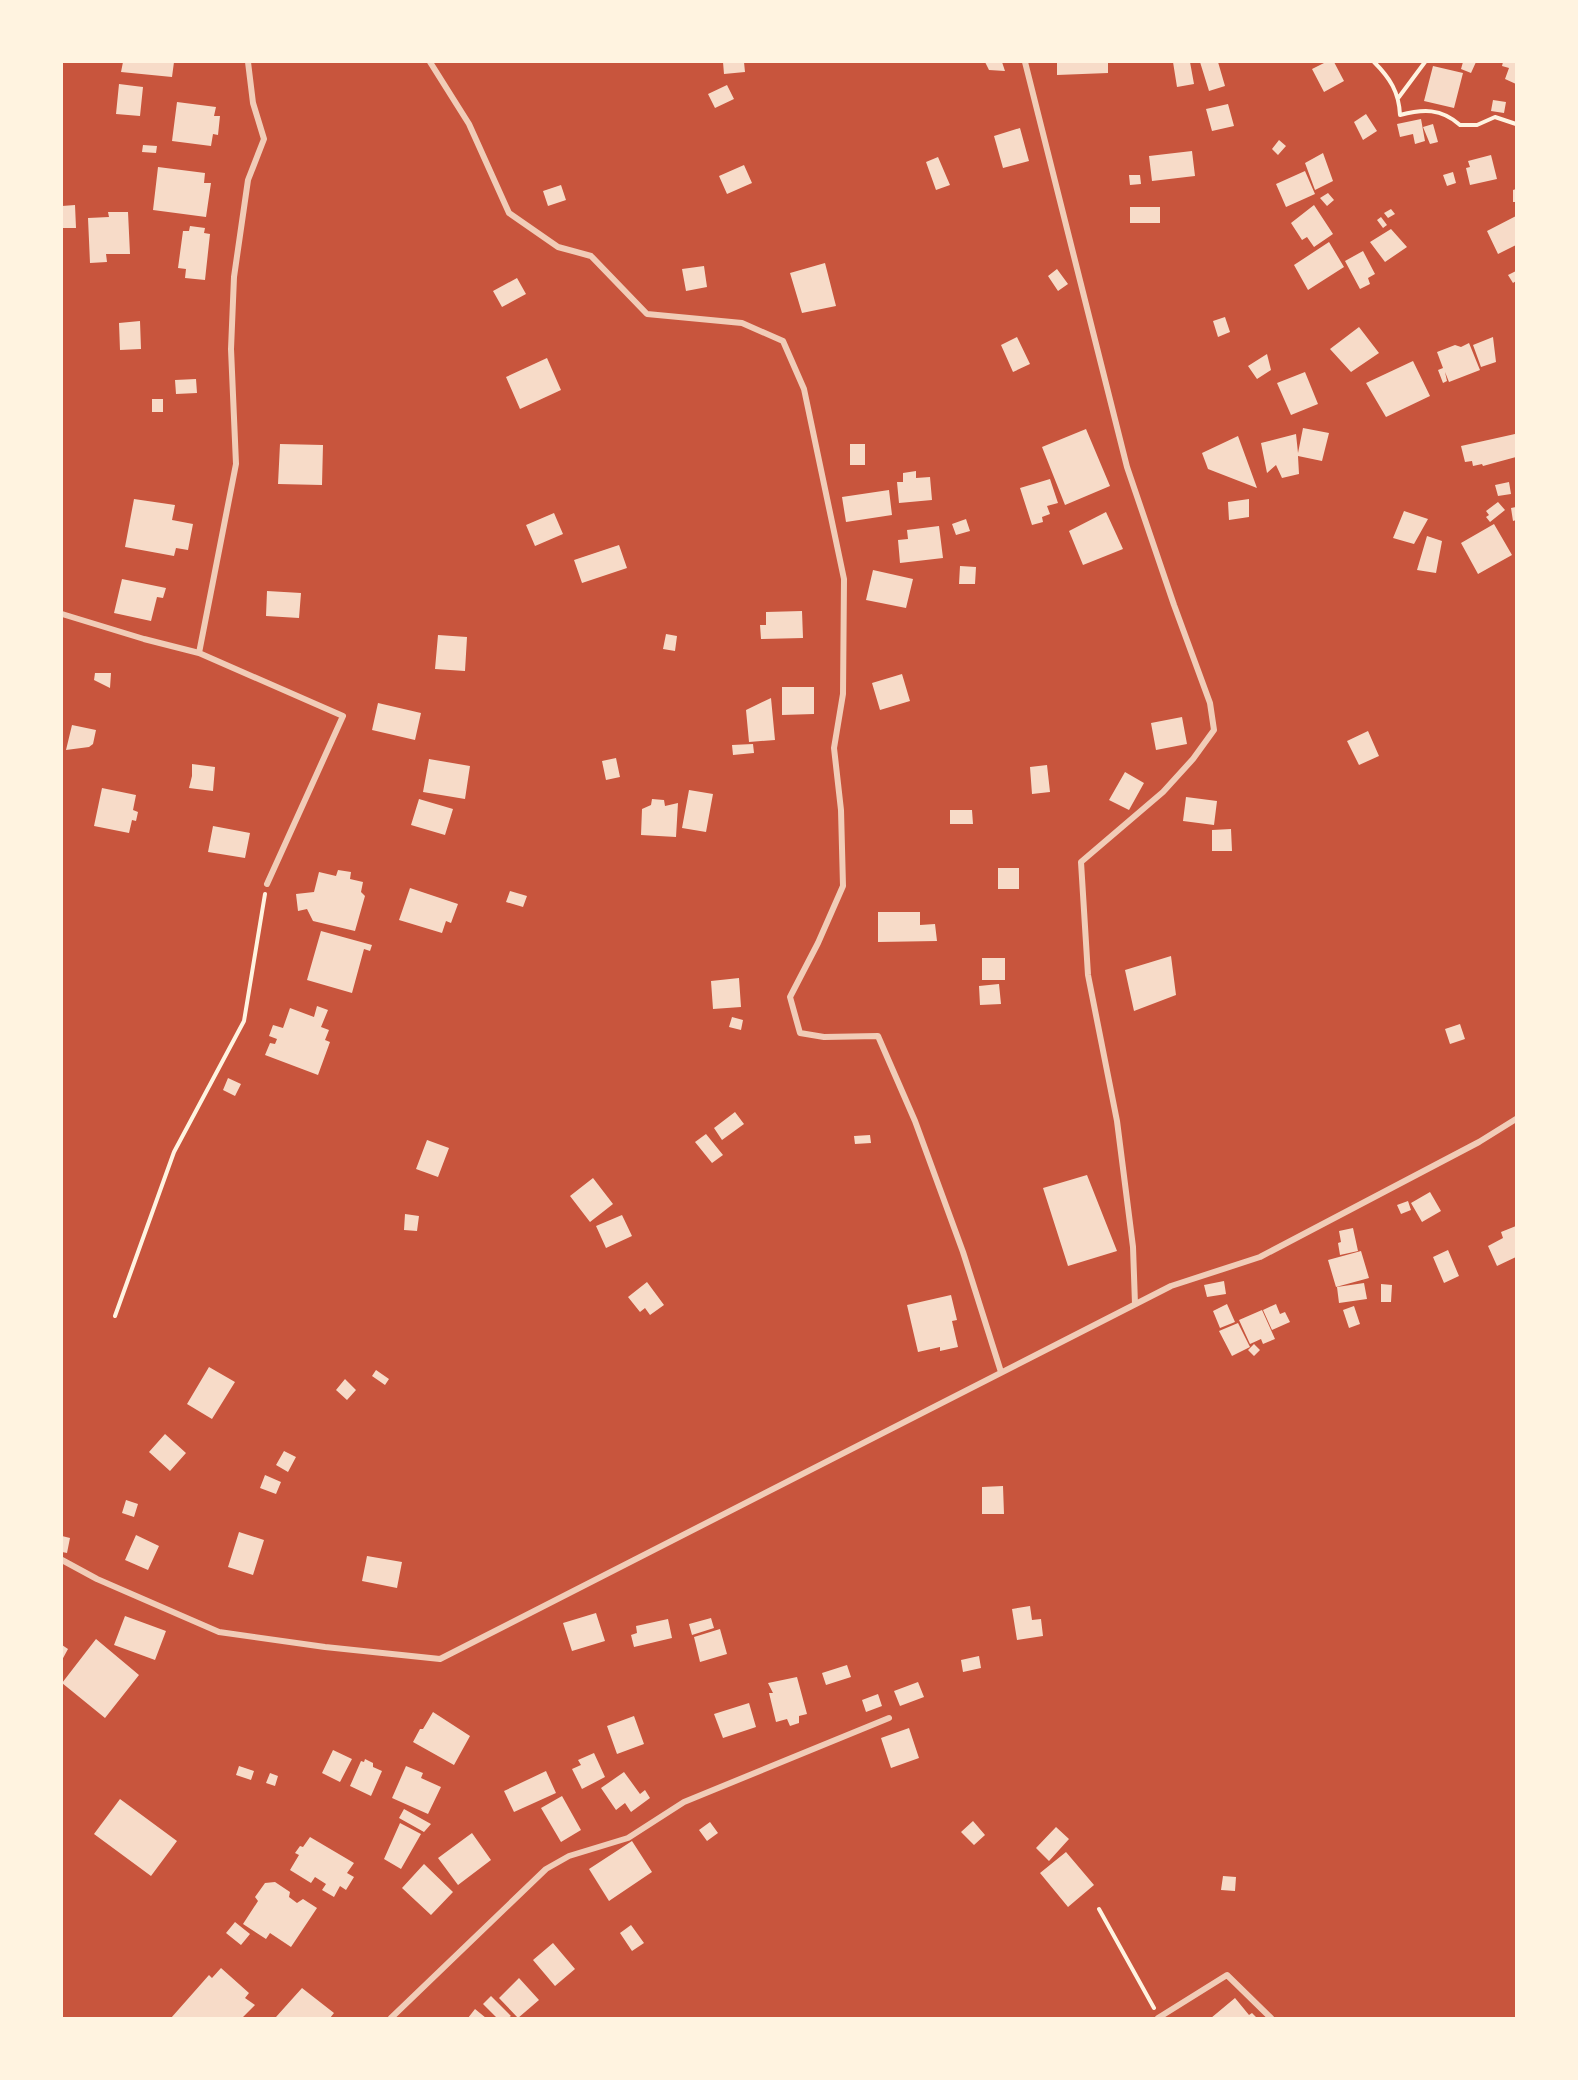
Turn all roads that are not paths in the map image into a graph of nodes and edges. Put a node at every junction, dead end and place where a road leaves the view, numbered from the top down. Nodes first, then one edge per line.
1 (248, 62) edge
2 (430, 62) edge
3 (1025, 62) edge
4 (62, 614) edge
5 (199, 653) junction
6 (267, 884) road end
7 (1516, 1119) edge
8 (1135, 1305) junction
9 (1001, 1372) junction
10 (62, 1560) edge
11 (889, 1718) dead end
12 (1158, 2018) edge
13 (391, 2019) edge
14 (1271, 2019) edge

1 - 5 street
2 - 9 street
3 - 8 street
4 - 5 street
5 - 6 street
7 - 8 street
8 - 9 street
9 - 10 street
11 - 13 street
12 - 14 street

